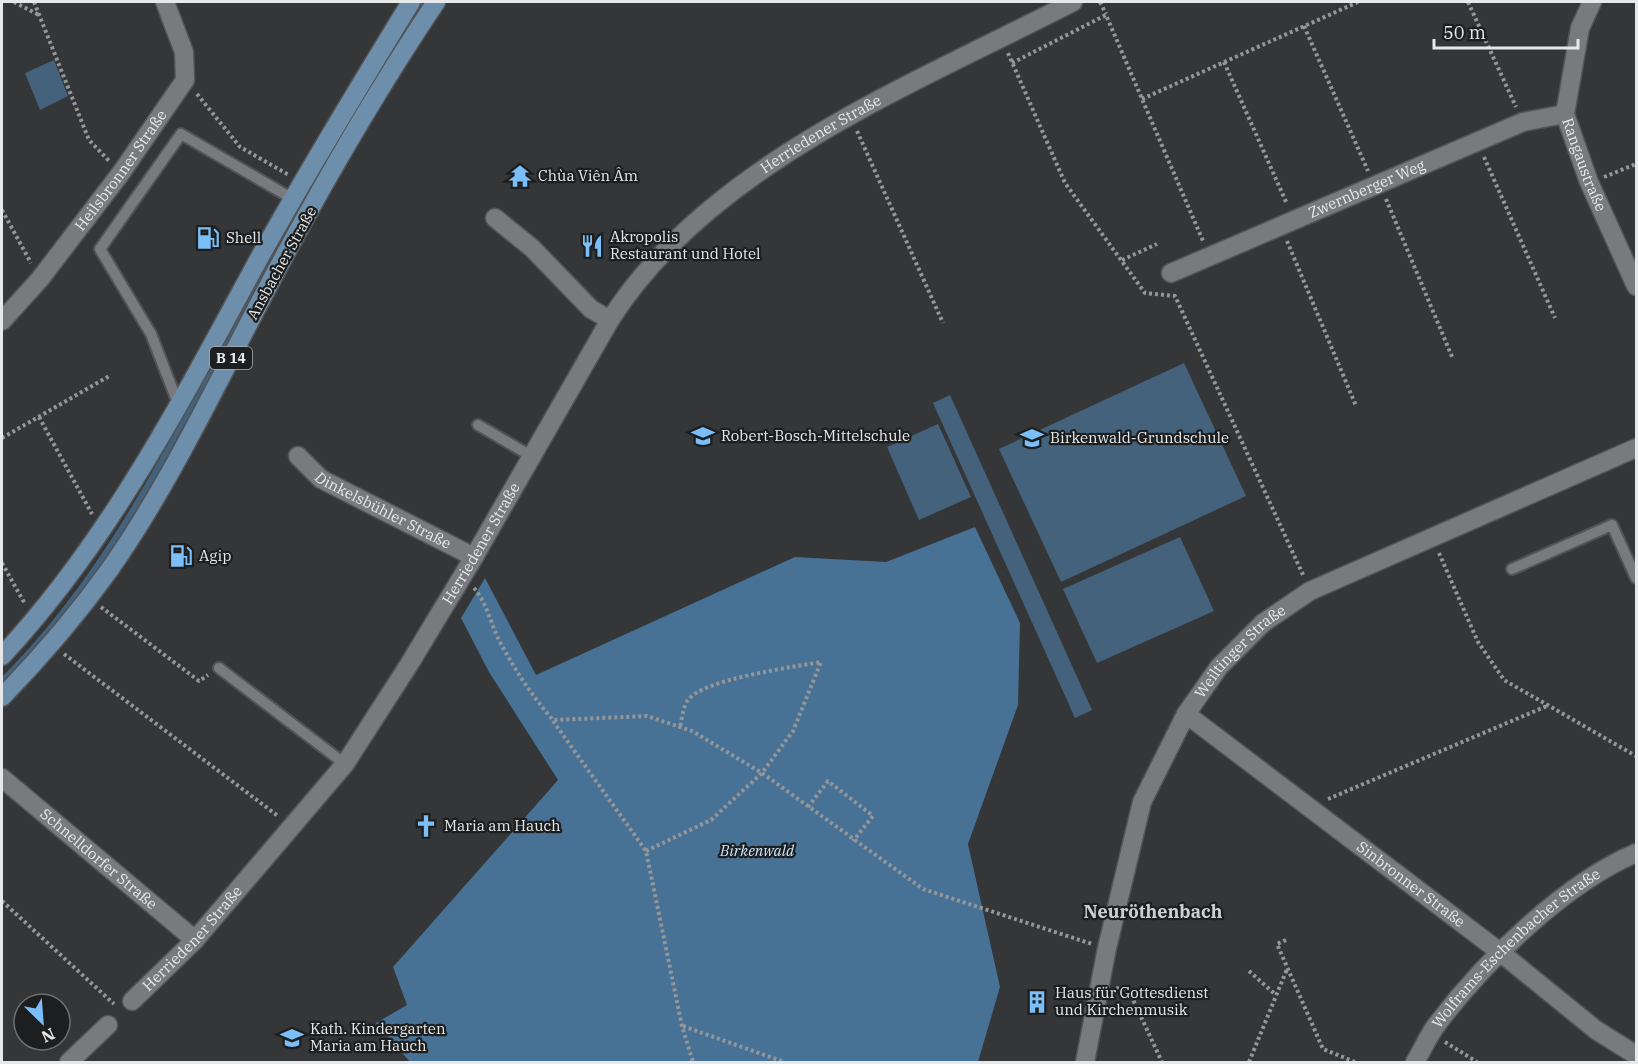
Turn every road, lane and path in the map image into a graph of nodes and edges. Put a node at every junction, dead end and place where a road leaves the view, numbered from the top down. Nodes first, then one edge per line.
1 (14, 2) edge
2 (34, 2) edge
3 (165, 2) edge
4 (411, 2) edge
5 (436, 2) edge
6 (1073, 2) edge
7 (1100, 2) edge
8 (1358, 2) edge
9 (1468, 2) edge
10 (1592, 2) edge
11 (39, 15) junction
12 (1106, 15) junction
13 (1304, 26) junction
14 (1002, 39) junction
15 (1224, 62) junction
16 (1012, 63) junction
17 (185, 80) junction
18 (1142, 99) junction
19 (1565, 114) junction
20 (851, 116) junction
21 (1523, 122) junction
22 (1477, 141) junction
23 (1636, 164) edge
24 (121, 173) junction
25 (303, 182) junction
26 (1589, 182) junction
27 (1377, 183) junction
28 (293, 199) junction
29 (2, 210) edge
30 (495, 218) dead end
31 (1287, 222) junction
32 (1157, 244) dead end
33 (1209, 256) junction
34 (1122, 260) junction
35 (1170, 273) dead end
36 (40, 279) junction
37 (1636, 286) edge
38 (1555, 318) dead end
39 (610, 320) junction
40 (2, 321) edge
41 (943, 323) dead end
42 (1453, 358) dead end
43 (111, 375) dead end
44 (179, 406) junction
45 (1356, 406) dead end
46 (39, 417) junction
47 (478, 425) dead end
48 (2, 438) edge
49 (1636, 448) edge
50 (298, 456) dead end
51 (531, 456) junction
52 (102, 532) junction
53 (1432, 537) junction
54 (474, 557) junction
55 (2, 563) edge
56 (1512, 569) dead end
57 (463, 576) junction
58 (1636, 578) edge
59 (1310, 591) junction
60 (88, 598) junction
61 (34, 620) junction
62 (51, 644) junction
63 (2, 656) edge
64 (219, 668) joint
65 (2, 697) edge
66 (1548, 705) junction
67 (1186, 714) junction
68 (553, 720) junction
69 (680, 727) junction
70 (1636, 756) edge
71 (345, 764) junction
72 (762, 773) junction
73 (2, 778) edge
74 (808, 807) junction
75 (1310, 807) junction
76 (293, 828) junction
77 (854, 841) junction
78 (646, 851) junction
79 (1636, 854) edge
80 (2, 901) edge
81 (195, 939) junction
82 (1286, 940) dead end
83 (1107, 948) junction
84 (1500, 952) junction
85 (1287, 968) junction
86 (1249, 971) dead end
87 (1100, 986) junction
88 (1276, 995) junction
89 (127, 1006) joint
90 (108, 1026) dead end
91 (682, 1026) junction
92 (1432, 1033) junction
93 (1636, 1055) edge
94 (81, 1058) edge
95 (693, 1062) edge
96 (784, 1062) edge
97 (1085, 1062) edge
98 (1162, 1062) edge
99 (1249, 1062) edge
100 (1355, 1062) edge
101 (1415, 1062) edge
102 (1477, 1062) edge

1 - 11 path
2 - 11 path
3 - 17 street
4 - 25 main road, Ansbacher Straße / B 14
5 - 60 main road, Ansbacher Straße / B 14
6 - 14 street, Herriedener Straße
7 - 12 path
8 - 13 path
9 - 21 path
10 - 19 street, Rangaustraße
11 - 24 path
12 - 16 path
12 - 18 path
13 - 15 path
13 - 27 path
14 - 16 path
14 - 20 street, Herriedener Straße
15 - 18 path
15 - 31 path
16 - 34 path
17 - 24 street, Heilsbronner Straße
17 - 25 path
18 - 33 path
19 - 21 street, Zwernberger Weg
19 - 26 street, Rangaustraße
20 - 39 street, Herriedener Straße
20 - 41 path
21 - 22 street, Zwernberger Weg
22 - 27 street, Zwernberger Weg
22 - 38 path
23 - 26 path
24 - 36 street, Heilsbronner Straße
25 - 28 main road, Ansbacher Straße / B 14
26 - 37 street, Rangaustraße
27 - 31 street, Zwernberger Weg
27 - 42 path
28 - 44 main road, Ansbacher Straße / B 14
28 - 44 lane
29 - 36 path
30 - 39 street
31 - 33 street, Zwernberger Weg
31 - 45 path
32 - 34 path
33 - 35 street, Zwernberger Weg
34 - 59 path
36 - 40 street, Heilsbronner Straße
39 - 51 street, Herriedener Straße
43 - 46 path
44 - 52 main road, Ansbacher Straße / B 14
46 - 48 path
46 - 52 path
47 - 51 lane
49 - 53 street, Weiltinger Straße
50 - 54 street, Dinkelsbühler Straße
51 - 54 street, Herriedener Straße
52 - 61 main road, Ansbacher Straße / B 14
53 - 59 street, Weiltinger Straße
53 - 66 path
54 - 57 street, Herriedener Straße
55 - 61 path
56 - 58 lane
57 - 68 path
57 - 71 street, Herriedener Straße
59 - 67 street, Weiltinger Straße
60 - 62 main road, Ansbacher Straße / B 14
60 - 64 path
61 - 63 main road, Ansbacher Straße / B 14
62 - 65 main road, Ansbacher Straße / B 14
62 - 76 path
64 - 71 lane
66 - 70 path
66 - 75 path
67 - 75 street, Sinbronner Straße
67 - 83 street, Weiltinger Straße
68 - 69 path
68 - 78 path
69 - 72 path
69 - 72 path
71 - 76 street, Herriedener Straße
72 - 74 path
72 - 78 path
73 - 81 street, Schnelldorfer Straße
74 - 77 path
74 - 77 path
75 - 84 street, Sinbronner Straße
76 - 81 street, Herriedener Straße
77 - 83 path
78 - 91 path
79 - 84 street, Wolframs-Eschenbacher Straße
80 - 89 path
81 - 89 street, Herriedener Straße
82 - 85 path
83 - 87 street, Weiltinger Straße
84 - 92 street, Wolframs-Eschenbacher Straße
84 - 93 street, Sinbronner Straße
85 - 88 path
85 - 100 path
86 - 88 path
87 - 97 street, Weiltinger Straße
87 - 98 path
88 - 99 path
90 - 94 street
91 - 95 path
91 - 96 path
92 - 101 street, Wolframs-Eschenbacher Straße
92 - 102 path

